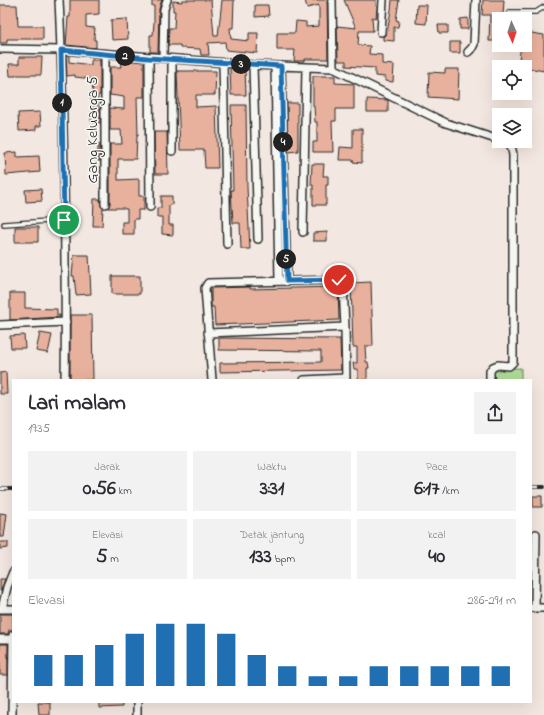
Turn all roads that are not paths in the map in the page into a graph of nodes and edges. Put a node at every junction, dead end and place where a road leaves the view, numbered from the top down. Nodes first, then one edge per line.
1 (59, 0) edge
2 (167, 0) edge
3 (332, 0) edge
4 (383, 0) edge
5 (476, 0) edge
6 (544, 7) edge
7 (532, 12) edge
8 (381, 32) dead end
9 (0, 49) edge
10 (61, 50) junction
11 (468, 52) dead end
12 (104, 54) junction
13 (148, 58) junction
14 (164, 58) junction
15 (172, 59) junction
16 (223, 63) junction
17 (253, 65) junction
18 (278, 66) junction
19 (306, 67) junction
20 (333, 68) junction
21 (492, 138) edge
22 (512, 148) edge
23 (172, 151) dead end
24 (105, 204) dead end
25 (150, 207) dead end
26 (64, 220) junction
27 (4, 224) dead end
28 (303, 232) dead end
29 (258, 239) dead end
30 (227, 244) dead end
31 (283, 281) junction
32 (66, 322) junction
33 (0, 326) edge
34 (345, 327) junction
35 (208, 333) junction
36 (65, 379) edge
37 (212, 379) edge
38 (345, 379) edge
39 (490, 379) edge
40 (536, 534) dead end
41 (12, 574) edge
42 (533, 608) edge
43 (544, 608) edge
44 (1, 609) edge
45 (12, 609) edge
46 (0, 639) edge
47 (12, 639) edge
48 (12, 703) edge
49 (136, 703) edge
50 (12, 715) edge
51 (137, 715) edge

1 - 10 street
2 - 14 street
3 - 20 street
4 - 8 street
5 - 11 street
6 - 7 lane
9 - 10 street
10 - 12 street
10 - 26 street
12 - 13 street
12 - 24 street, Gang Keluarga 5
13 - 14 street
13 - 25 street
14 - 15 street
15 - 16 street
15 - 23 street
16 - 17 street
16 - 30 street
17 - 18 street
17 - 29 street
18 - 19 street
18 - 31 street
19 - 20 street
19 - 28 street
20 - 21 street
22 - 39 street
26 - 27 lane
26 - 32 street
31 - 34 street
31 - 35 street
32 - 33 street
32 - 36 street
34 - 35 street
34 - 38 street
35 - 37 street
40 - 42 street
41 - 44 street
42 - 43 street
44 - 45 street
46 - 47 street
48 - 50 street
49 - 51 street

